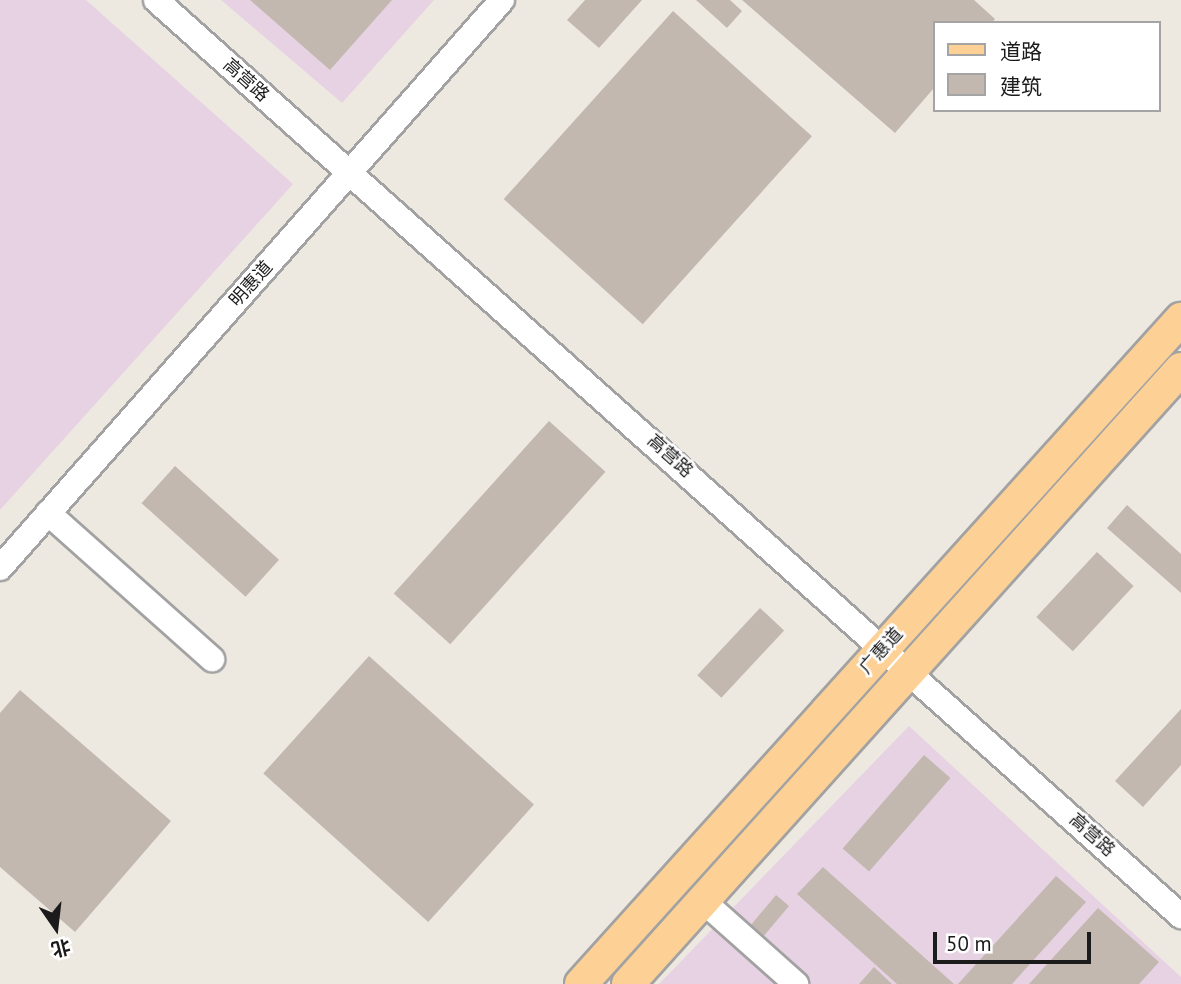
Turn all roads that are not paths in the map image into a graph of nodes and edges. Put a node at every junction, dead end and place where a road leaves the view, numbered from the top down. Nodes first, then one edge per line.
1 (156, 0) edge
2 (502, 0) edge
3 (350, 173) junction
4 (1181, 318) edge
5 (1181, 369) edge
6 (48, 513) junction
7 (0, 568) edge
8 (885, 647) junction
9 (212, 659) dead end
10 (908, 668) junction
11 (702, 901) junction
12 (1181, 916) edge
13 (581, 984) edge
14 (628, 984) edge
15 (796, 984) edge

1 - 3 street, 高营路
2 - 3 street, 明惠道
3 - 6 street, 明惠道
3 - 8 street, 高营路
4 - 8 main road, 广惠道
5 - 10 main road, 广惠道
6 - 7 street, 明惠道
6 - 9 street
8 - 10 street, 高营路
8 - 13 main road, 广惠道
10 - 11 main road, 广惠道
10 - 12 street, 高营路
11 - 14 main road, 广惠道
11 - 15 street

